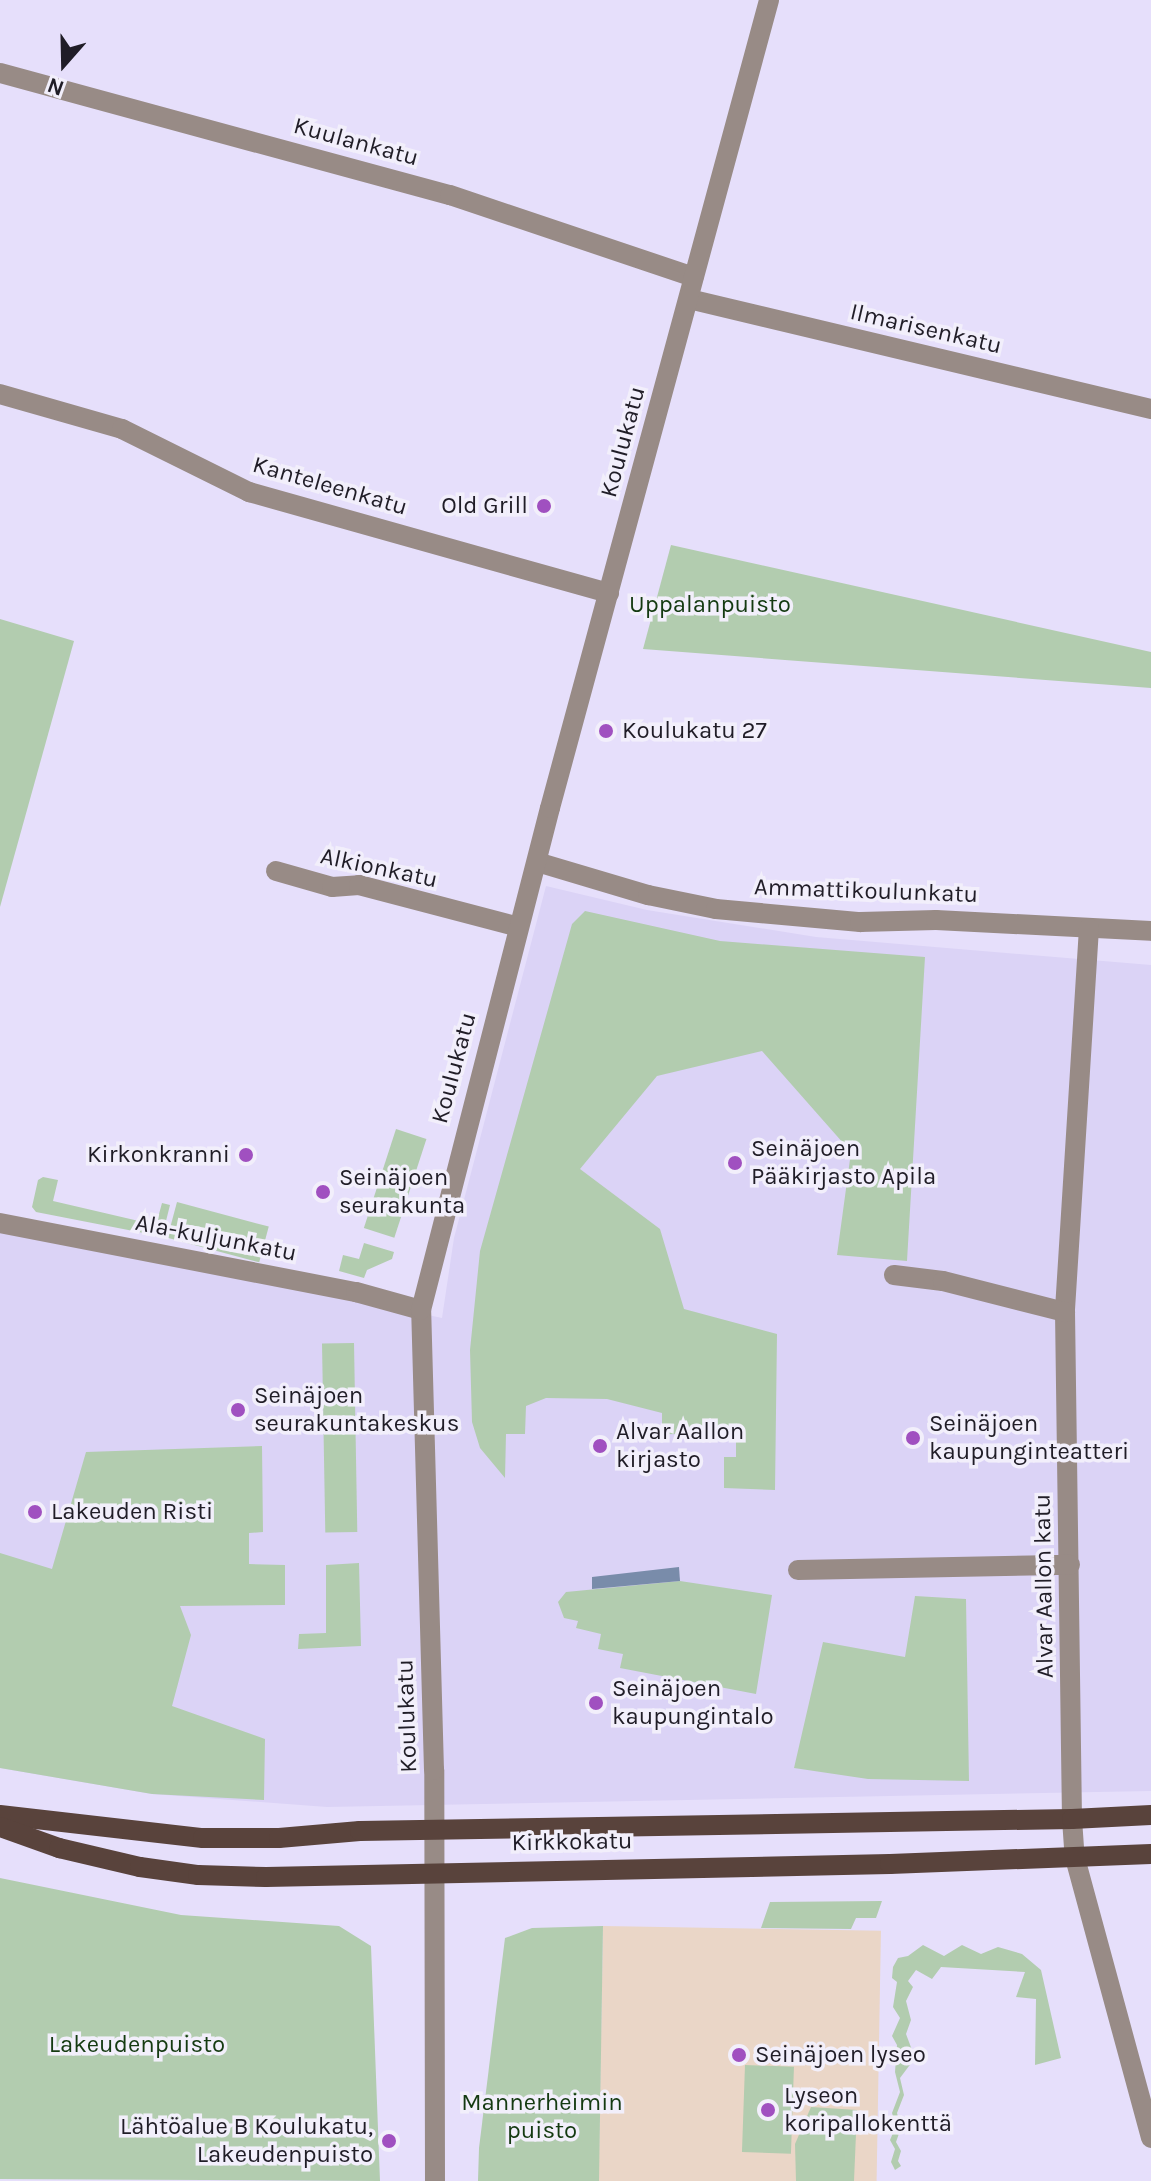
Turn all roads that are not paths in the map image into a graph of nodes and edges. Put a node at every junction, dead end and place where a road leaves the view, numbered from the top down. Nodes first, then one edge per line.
1 (769, 0) edge
2 (0, 73) edge
3 (694, 277) junction
4 (689, 299) junction
5 (0, 394) edge
6 (1151, 409) edge
7 (609, 593) junction
8 (537, 862) junction
9 (276, 871) dead end
10 (519, 927) junction
11 (1089, 928) junction
12 (1151, 931) edge
13 (0, 1223) edge
14 (894, 1275) dead end
15 (421, 1310) junction
16 (1065, 1312) junction
17 (1070, 1565) junction
18 (798, 1570) dead end
19 (0, 1815) edge
20 (1151, 1815) edge
21 (1072, 1819) junction
22 (0, 1827) edge
23 (435, 1829) junction
24 (1151, 1854) edge
25 (1075, 1858) junction
26 (435, 1872) junction
27 (1151, 2138) edge
28 (435, 2181) edge

1 - 3 street, Koulukatu
2 - 3 street, Kuulankatu
3 - 4 street, Koulukatu
4 - 6 street, Ilmarisenkatu
4 - 7 street, Koulukatu
5 - 7 street, Kanteleenkatu
7 - 8 street, Koulukatu
8 - 10 street, Koulukatu
8 - 11 street, Ammattikoulunkatu
9 - 10 street, Alkionkatu
10 - 15 street, Koulukatu
11 - 12 street, Ammattikoulunkatu
11 - 16 street, Alvar Aallon katu
13 - 15 street, Ala-kuljunkatu
14 - 16 street
15 - 23 street, Koulukatu
16 - 17 street, Alvar Aallon katu
17 - 18 street
17 - 21 street, Alvar Aallon katu
19 - 23 main road, Kirkkokatu
20 - 21 main road, Kirkkokatu
21 - 23 main road, Kirkkokatu
21 - 25 street, Alvar Aallon katu
22 - 26 main road, Kirkkokatu
23 - 26 street, Koulukatu
24 - 25 main road, Kirkkokatu
25 - 26 main road, Kirkkokatu
25 - 27 street, Alvar Aallon katu
26 - 28 street, Koulukatu

